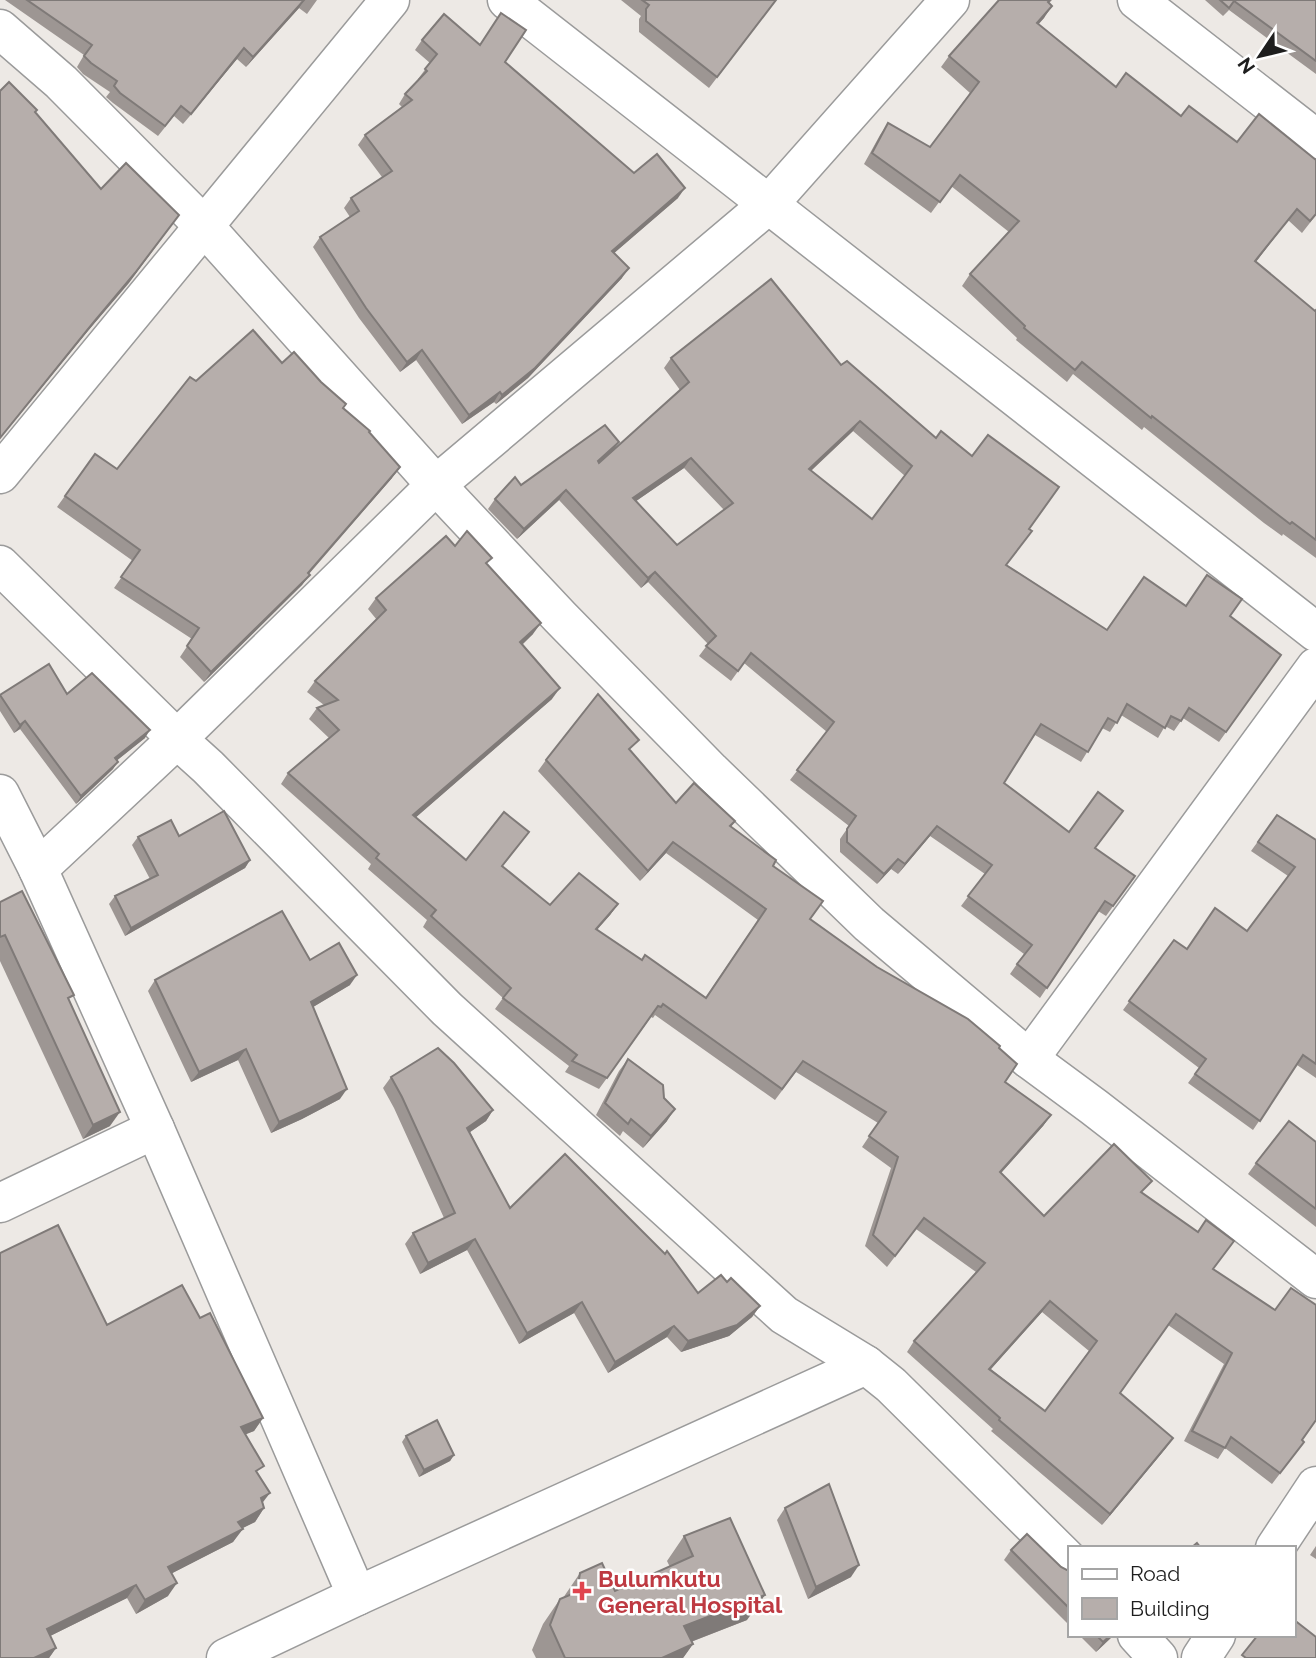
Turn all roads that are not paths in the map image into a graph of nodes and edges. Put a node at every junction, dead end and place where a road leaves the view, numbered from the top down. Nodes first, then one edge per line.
1 (390, 0) edge
2 (507, 0) edge
3 (950, 0) edge
4 (1137, 0) edge
5 (0, 29) edge
6 (1316, 139) edge
7 (769, 204) junction
8 (204, 226) junction
9 (0, 474) edge
10 (436, 485) junction
11 (0, 565) edge
12 (1316, 632) edge
13 (1316, 667) edge
14 (177, 739) junction
15 (0, 794) edge
16 (38, 869) junction
17 (1029, 1059) junction
18 (155, 1129) junction
19 (0, 1203) edge
20 (1316, 1279) edge
21 (866, 1364) junction
22 (1316, 1486) edge
23 (1276, 1546) edge
24 (1068, 1561) edge
25 (356, 1596) junction
26 (1139, 1637) edge
27 (1215, 1637) edge
28 (226, 1658) edge
29 (1158, 1658) edge
30 (1201, 1658) edge

1 - 8 street
2 - 7 street
3 - 7 street
4 - 6 street
5 - 8 street
7 - 10 street
7 - 12 street
8 - 9 street
8 - 10 street
10 - 14 street
10 - 17 street
11 - 14 street
13 - 17 street
14 - 16 street
14 - 21 street
15 - 16 street
16 - 18 street
17 - 20 street
18 - 19 street
18 - 25 street
21 - 24 street
21 - 25 street
22 - 23 street
25 - 28 street
26 - 29 street
27 - 30 street

